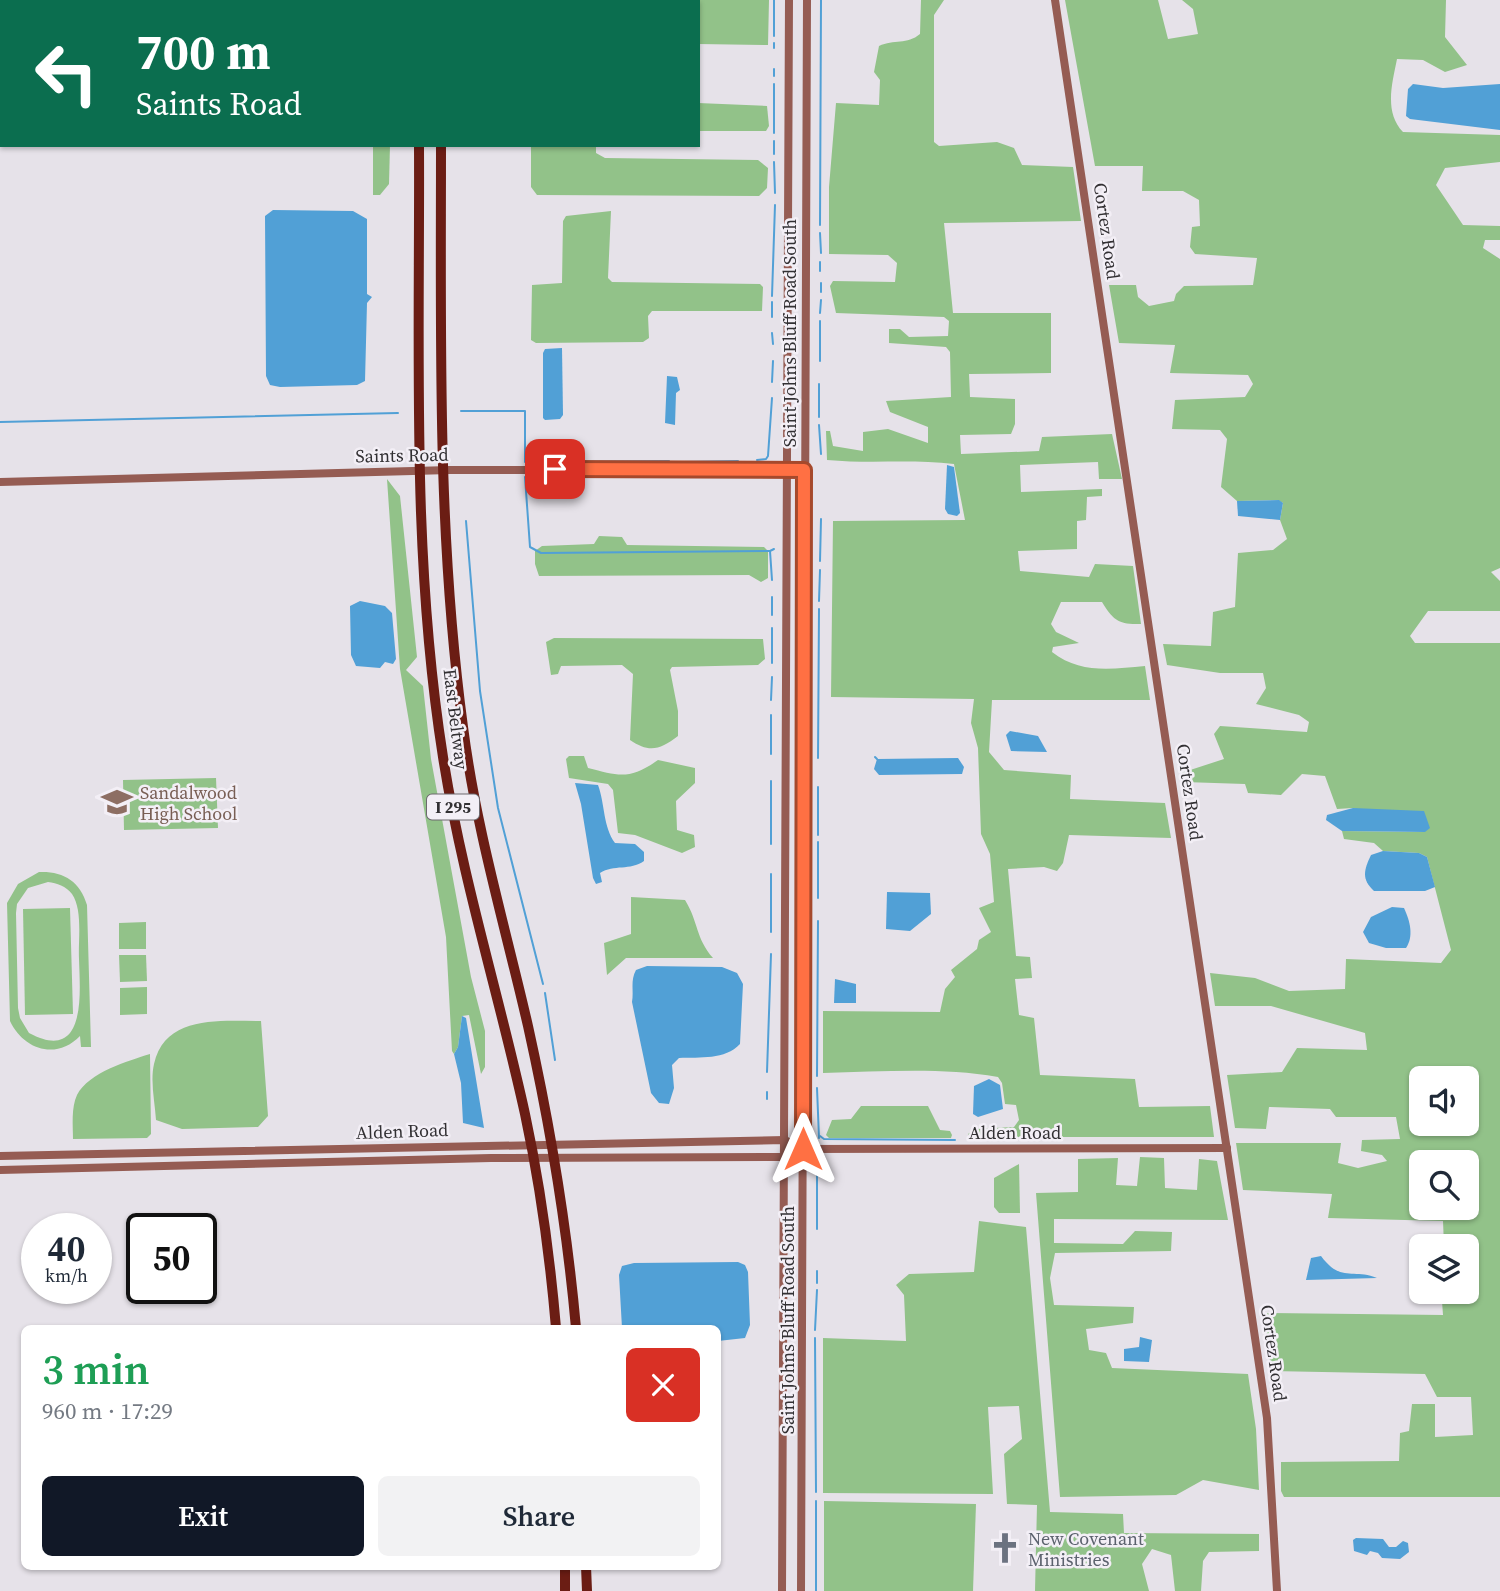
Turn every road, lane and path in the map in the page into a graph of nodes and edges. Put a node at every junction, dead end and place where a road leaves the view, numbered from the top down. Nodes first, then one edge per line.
1 (789, 0) edge
2 (807, 0) edge
3 (1055, 0) edge
4 (419, 147) edge
5 (441, 147) edge
6 (787, 470) junction
7 (804, 470) junction
8 (0, 482) edge
9 (785, 1140) junction
10 (624, 1142) junction
11 (461, 1145) junction
12 (1227, 1148) junction
13 (803, 1149) junction
14 (0, 1156) edge
15 (624, 1157) junction
16 (785, 1157) junction
17 (461, 1159) junction
18 (0, 1170) edge
19 (556, 1325) edge
20 (576, 1325) edge
21 (565, 1570) edge
22 (586, 1570) edge
23 (565, 1591) edge
24 (587, 1591) edge
25 (782, 1591) edge
26 (801, 1591) edge
27 (1277, 1591) edge

1 - 6 street, Saint Johns Bluff Road South
2 - 7 street, Saint Johns Bluff Road South
3 - 12 street, Cortez Road
4 - 19 highway, East Beltway / I 295
5 - 20 highway, East Beltway / I 295
6 - 7 street, Saints Road
6 - 8 street, Saints Road
6 - 9 street, Saint Johns Bluff Road South
7 - 13 street, Saint Johns Bluff Road South
9 - 10 street, Alden Road
9 - 13 street, Alden Road
9 - 16 street, Saint Johns Bluff Road South
10 - 11 street, Alden Road
10 - 15 street
11 - 14 street, Alden Road
11 - 17 street
12 - 13 street, Alden Road
12 - 27 street, Cortez Road
13 - 16 street, Alden Road
13 - 26 street, Saint Johns Bluff Road South
15 - 16 street, Alden Road
15 - 17 street, Alden Road
16 - 25 street, Saint Johns Bluff Road South
17 - 18 street, Alden Road
21 - 23 highway
22 - 24 highway

